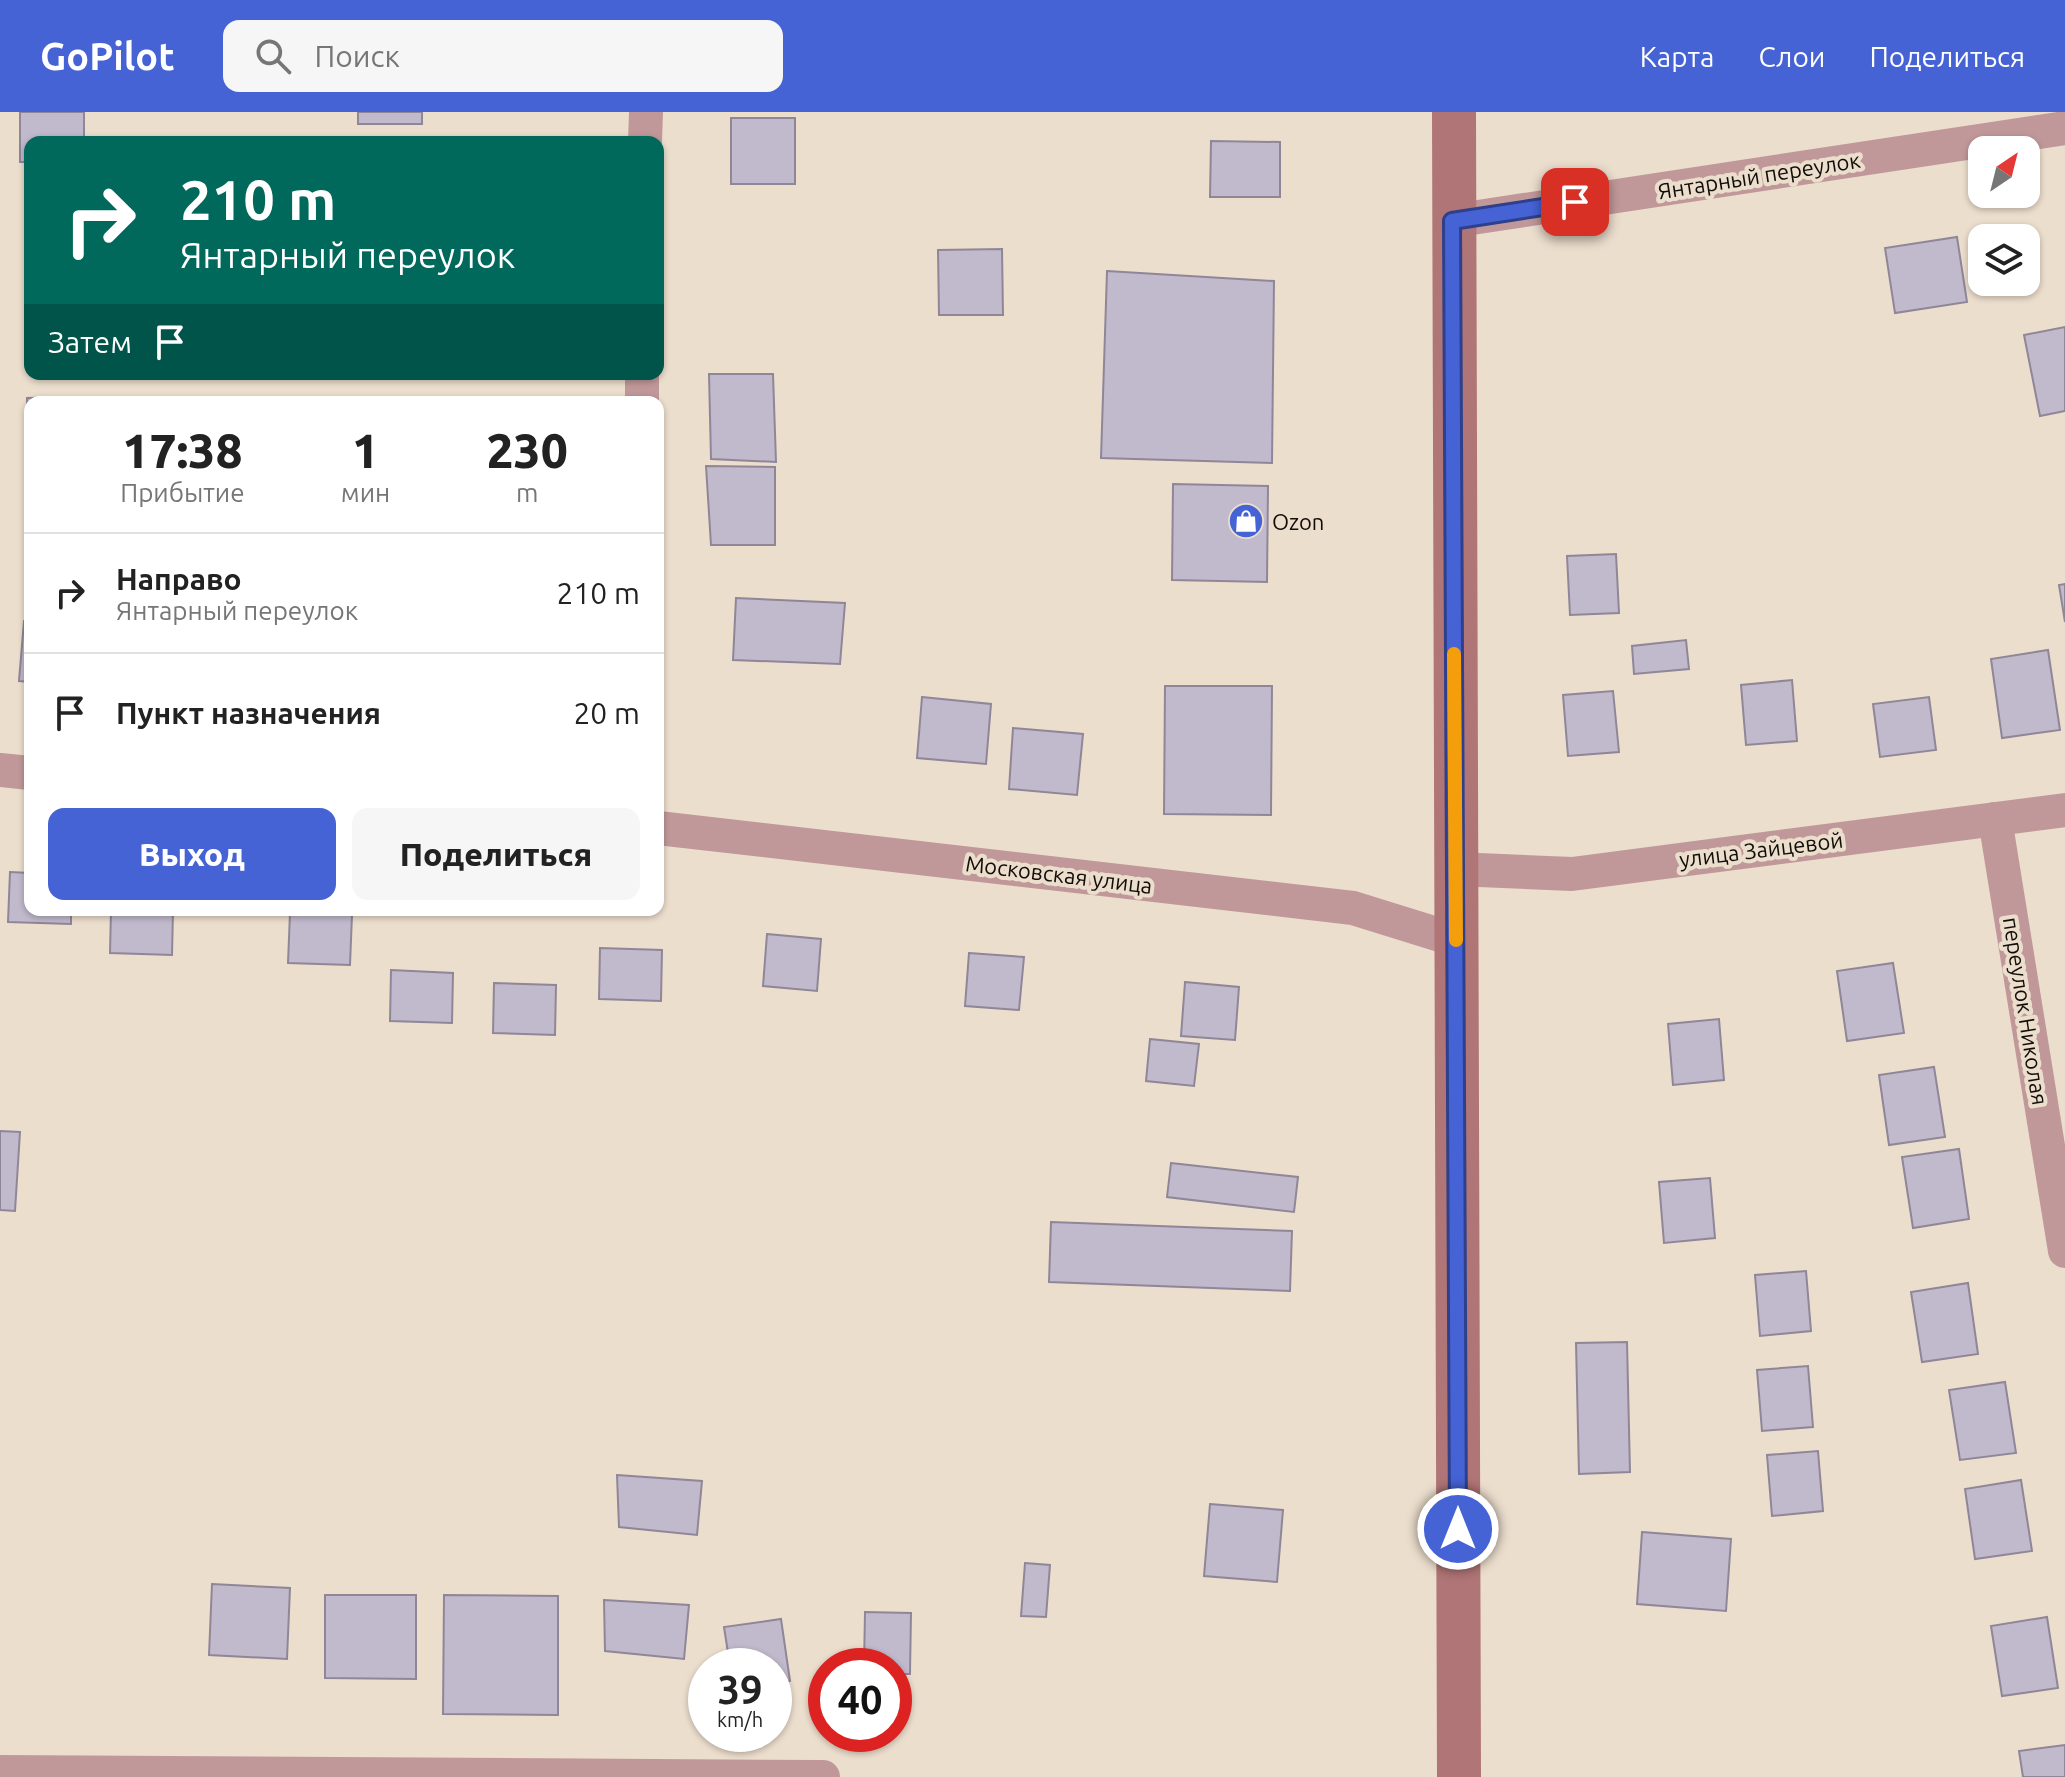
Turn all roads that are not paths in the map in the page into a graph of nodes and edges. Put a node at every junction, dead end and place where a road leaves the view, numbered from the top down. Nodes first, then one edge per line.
1 (646, 112) edge
2 (1454, 112) edge
3 (2065, 128) edge
4 (645, 136) edge
5 (1452, 221) junction
6 (0, 770) edge
7 (24, 772) edge
8 (2065, 810) edge
9 (1995, 819) junction
10 (664, 829) edge
11 (1455, 869) junction
12 (1456, 940) junction
13 (2065, 1251) edge
14 (0, 1772) edge
15 (136, 1774) edge
16 (823, 1777) edge
17 (1459, 1777) edge

1 - 4 street
2 - 5 street
3 - 5 street, Янтарный переулок
5 - 11 street
6 - 7 street
8 - 9 street, улица Зайцевой
9 - 11 street, улица Зайцевой
9 - 13 street, переулок Николая
10 - 12 street, Московская улица
11 - 12 street
12 - 17 street
14 - 15 street
15 - 16 street

